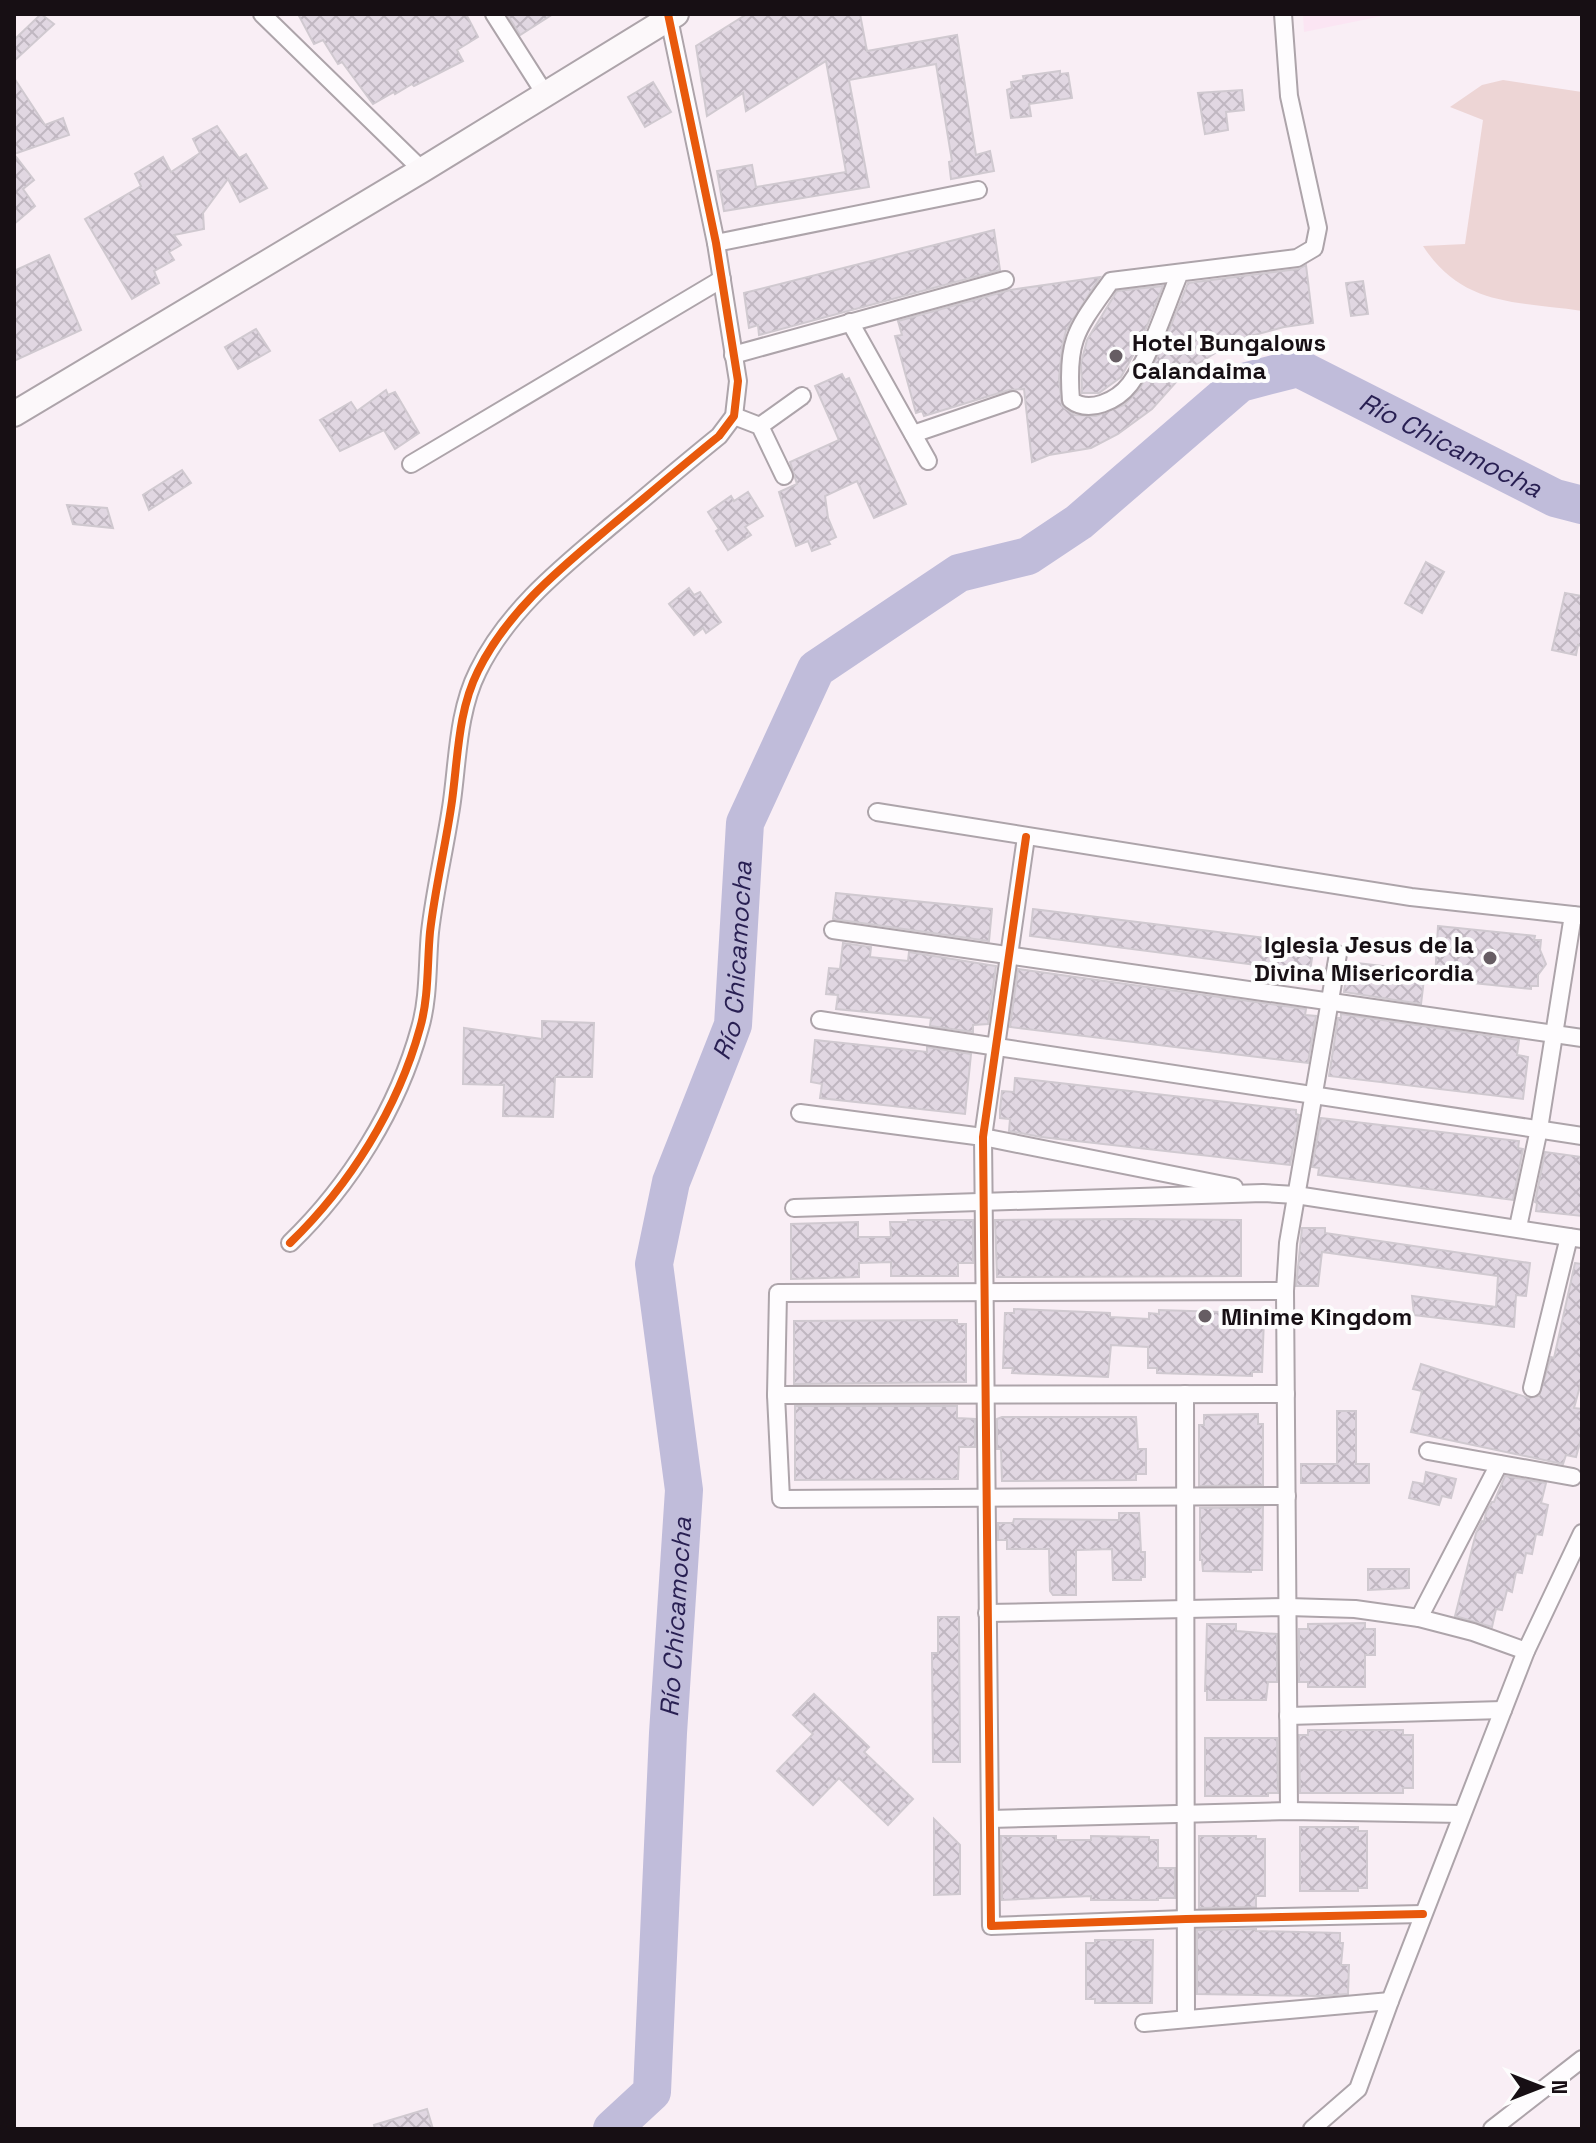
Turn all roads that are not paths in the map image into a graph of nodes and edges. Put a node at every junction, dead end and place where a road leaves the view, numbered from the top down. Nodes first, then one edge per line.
1 (262, 14) edge
2 (494, 14) edge
3 (1283, 14) edge
4 (672, 15) edge
5 (545, 94) junction
6 (422, 170) junction
7 (978, 190) dead end
8 (716, 243) junction
9 (1179, 275) junction
10 (722, 279) junction
11 (1005, 280) dead end
12 (850, 322) junction
13 (733, 355) junction
14 (802, 396) dead end
15 (1013, 400) dead end
16 (14, 414) edge
17 (734, 416) junction
18 (760, 426) junction
19 (913, 434) junction
20 (928, 461) dead end
21 (411, 464) dead end
22 (784, 476) dead end
23 (877, 812) dead end
24 (1026, 837) junction
25 (1578, 915) edge
26 (833, 930) dead end
27 (1338, 954) dead end
28 (1009, 956) junction
29 (1330, 1002) junction
30 (820, 1020) dead end
31 (1554, 1034) junction
32 (1582, 1038) edge
33 (996, 1046) junction
34 (1313, 1095) junction
35 (800, 1113) dead end
36 (1539, 1129) junction
37 (1582, 1136) edge
38 (983, 1137) junction
39 (1263, 1193) junction
40 (1296, 1195) junction
41 (985, 1202) junction
42 (794, 1208) dead end
43 (1518, 1227) junction
44 (1575, 1238) edge
45 (290, 1243) dead end
46 (1285, 1291) junction
47 (985, 1292) junction
48 (1532, 1388) dead end
49 (1185, 1394) junction
50 (1286, 1394) junction
51 (776, 1395) junction
52 (986, 1395) junction
53 (1428, 1451) dead end
54 (1499, 1464) junction
55 (1573, 1477) dead end
56 (1185, 1496) junction
57 (1287, 1496) junction
58 (986, 1498) junction
59 (1582, 1533) edge
60 (1288, 1607) junction
61 (1186, 1609) junction
62 (987, 1613) junction
63 (1419, 1618) junction
64 (1526, 1651) junction
65 (1503, 1710) junction
66 (1288, 1716) junction
67 (1289, 1811) junction
68 (1186, 1814) junction
69 (1462, 1814) junction
70 (990, 1819) junction
71 (1423, 1914) junction
72 (1186, 1919) junction
73 (1390, 2001) junction
74 (1186, 2019) junction
75 (1144, 2023) dead end
76 (1582, 2059) edge
77 (1312, 2129) edge
78 (1492, 2129) edge

1 - 6 street
2 - 5 street
3 - 9 street
4 - 5 main road
4 - 8 street
5 - 6 main road
6 - 16 main road
7 - 8 street
8 - 10 street
9 - 9 street
10 - 13 street
10 - 21 street
11 - 12 street
12 - 13 street
12 - 19 street
13 - 17 street
14 - 18 street
15 - 19 street
17 - 18 street
17 - 45 street
18 - 22 street
19 - 20 street
23 - 24 street
24 - 25 street
24 - 28 street
25 - 31 street
26 - 28 street
27 - 29 street
28 - 29 street
28 - 33 street
29 - 31 street
29 - 34 street
30 - 33 street
31 - 32 street
31 - 36 street
33 - 34 street
33 - 38 street
34 - 36 street
34 - 40 street
35 - 38 street
36 - 37 street
36 - 43 street
38 - 39 street
38 - 41 street
39 - 40 street
39 - 41 street
40 - 43 street
40 - 46 street
41 - 42 street
41 - 47 street
43 - 44 street
44 - 48 street
46 - 47 street
46 - 50 street
47 - 51 street
47 - 52 street
49 - 50 street
49 - 52 street
49 - 56 street
50 - 57 street
51 - 52 street
51 - 58 street
52 - 58 street
53 - 54 street
54 - 55 street
54 - 63 street
56 - 57 street
56 - 58 street
56 - 61 street
57 - 60 street
58 - 62 street
59 - 64 street
60 - 61 street
60 - 63 street
60 - 66 street
61 - 62 street
61 - 68 street
62 - 70 street
63 - 64 street
64 - 65 street
65 - 66 street
65 - 69 street
66 - 67 street
67 - 68 street
67 - 69 street
68 - 70 street
68 - 72 street
69 - 71 street
70 - 72 street
71 - 72 street
71 - 73 street
72 - 74 street
73 - 74 street
73 - 77 street
74 - 75 street
76 - 78 street

